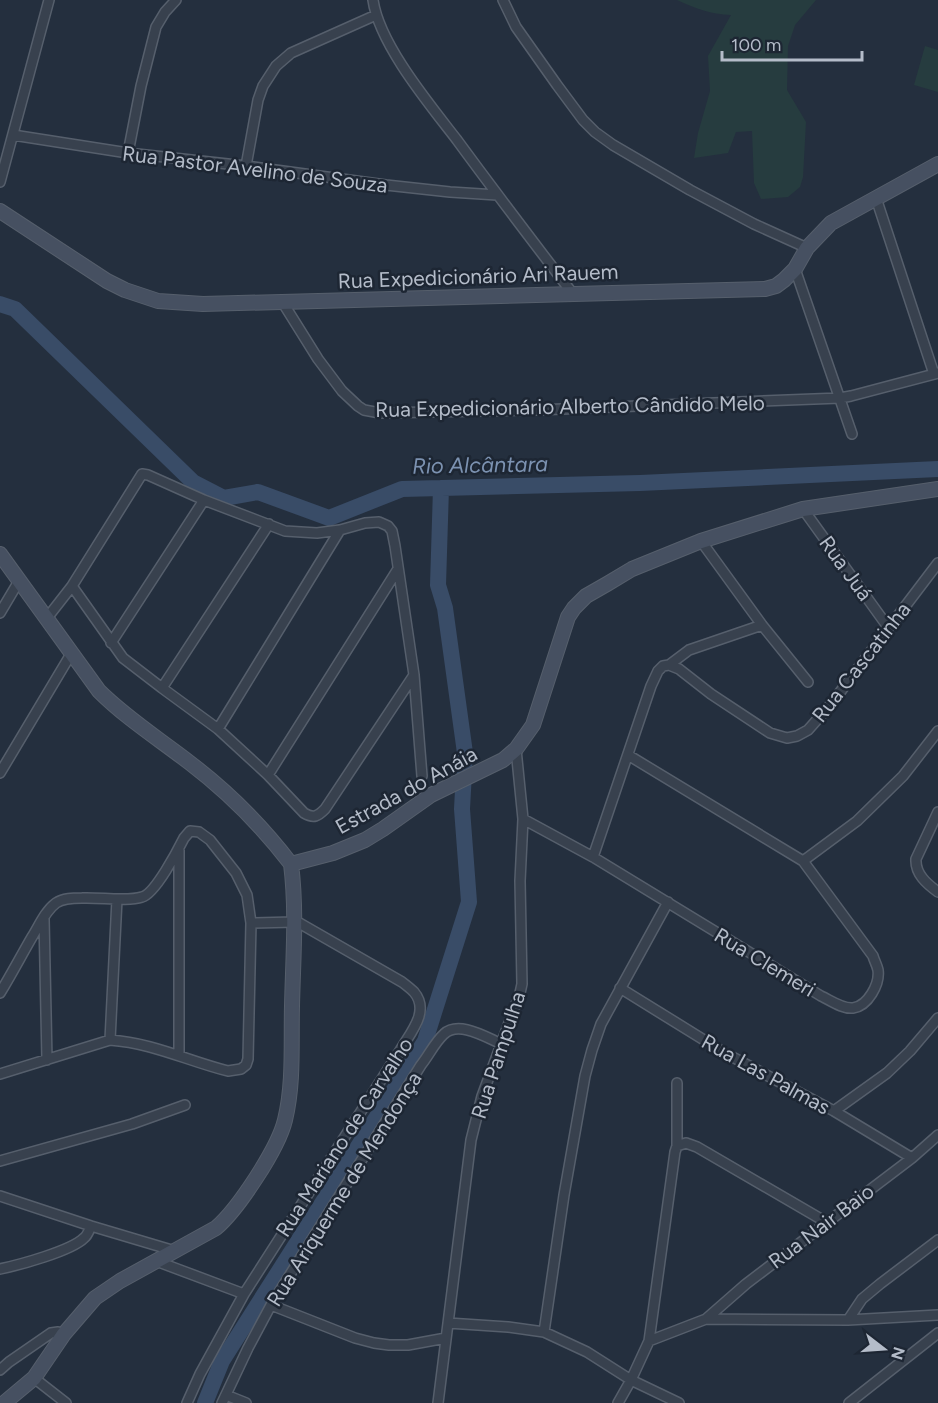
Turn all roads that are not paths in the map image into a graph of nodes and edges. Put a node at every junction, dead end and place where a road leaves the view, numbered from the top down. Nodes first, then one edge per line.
1 (50, 0) edge
2 (176, 0) edge
3 (373, 0) edge
4 (503, 0) edge
5 (376, 15) junction
6 (13, 135) junction
7 (4, 152) edge
8 (128, 153) junction
9 (938, 164) edge
10 (246, 166) junction
11 (0, 182) edge
12 (497, 195) junction
13 (876, 198) junction
14 (0, 211) edge
15 (807, 248) junction
16 (795, 269) junction
17 (573, 294) junction
18 (283, 303) junction
19 (936, 373) edge
20 (840, 398) junction
21 (852, 434) dead end
22 (938, 489) edge
23 (204, 500) junction
24 (803, 509) junction
25 (269, 524) junction
26 (340, 530) junction
27 (701, 541) junction
28 (0, 554) edge
29 (938, 563) edge
30 (398, 569) junction
31 (19, 581) junction
32 (72, 586) junction
33 (0, 613) edge
34 (46, 618) junction
35 (762, 625) junction
36 (888, 627) junction
37 (111, 643) junction
38 (71, 654) junction
39 (669, 665) junction
40 (414, 675) junction
41 (808, 682) dead end
42 (162, 688) junction
43 (218, 729) junction
44 (938, 731) edge
45 (516, 748) junction
46 (628, 755) junction
47 (0, 773) edge
48 (268, 775) junction
49 (422, 776) dead end
50 (938, 812) edge
51 (523, 819) junction
52 (179, 848) junction
53 (593, 856) junction
54 (803, 861) junction
55 (291, 864) junction
56 (938, 892) edge
57 (117, 899) junction
58 (668, 902) junction
59 (44, 917) junction
60 (294, 921) junction
61 (251, 923) junction
62 (620, 988) junction
63 (0, 993) edge
64 (938, 1018) edge
65 (110, 1040) junction
66 (502, 1044) junction
67 (179, 1054) junction
68 (47, 1060) junction
69 (0, 1074) edge
70 (677, 1083) dead end
71 (185, 1105) dead end
72 (834, 1111) junction
73 (938, 1136) edge
74 (676, 1149) junction
75 (912, 1158) junction
76 (0, 1161) edge
77 (0, 1196) edge
78 (826, 1222) junction
79 (91, 1226) junction
80 (938, 1240) edge
81 (175, 1251) junction
82 (156, 1261) junction
83 (0, 1269) edge
84 (244, 1294) junction
85 (271, 1305) junction
86 (938, 1315) edge
87 (706, 1319) junction
88 (848, 1320) junction
89 (448, 1323) junction
90 (544, 1332) junction
91 (938, 1333) edge
92 (64, 1334) junction
93 (446, 1338) junction
94 (649, 1341) junction
95 (0, 1370) edge
96 (34, 1378) junction
97 (631, 1380) junction
98 (224, 1399) edge
99 (4, 1403) edge
100 (66, 1403) edge
101 (187, 1403) edge
102 (246, 1403) edge
103 (438, 1403) edge
104 (618, 1403) edge
105 (679, 1403) edge
106 (849, 1403) edge

1 - 6 street
2 - 8 street
3 - 5 street
4 - 15 street
5 - 10 street
5 - 12 street
6 - 7 street
6 - 8 street, Rua Pastor Avelino de Souza
7 - 11 street
8 - 10 street, Rua Pastor Avelino de Souza
9 - 13 street, Rua Expedicionário Ari Rauem
10 - 12 street, Rua Pastor Avelino de Souza
12 - 17 street
13 - 15 street, Rua Expedicionário Ari Rauem
13 - 19 street
14 - 18 street, Rua Expedicionário Ari Rauem
15 - 16 street, Rua Expedicionário Ari Rauem
16 - 17 street, Rua Expedicionário Ari Rauem
16 - 20 street
17 - 18 street, Rua Expedicionário Ari Rauem
18 - 20 street, Rua Expedicionário Alberto Cândido Melo
19 - 20 street, Rua Expedicionário Alberto Cândido Melo
20 - 21 street
22 - 24 street, Estrada do Anáia
23 - 25 street
23 - 32 street
23 - 37 street
24 - 27 street, Estrada do Anáia
24 - 36 street, Rua Juá
25 - 26 street
25 - 42 street
26 - 30 street
26 - 43 street
27 - 35 street
27 - 45 street, Estrada do Anáia
28 - 31 street
29 - 36 street, Rua Cascatinha
30 - 40 street
30 - 48 street
31 - 33 street
31 - 34 street
32 - 34 street
32 - 37 street
34 - 38 street
35 - 39 street
35 - 41 street
36 - 39 street, Rua Cascatinha
37 - 42 street
38 - 47 street
38 - 55 street
39 - 46 street
40 - 48 street
40 - 49 street
42 - 43 street
43 - 48 street
44 - 54 street
45 - 51 street, Rua Pampulha
45 - 55 street, Estrada do Anáia
46 - 53 street
46 - 54 street
50 - 56 street
51 - 53 street, Rua Clemeri
51 - 66 street, Rua Pampulha
52 - 57 street
52 - 61 street
52 - 67 street
53 - 58 street, Rua Clemeri
54 - 58 street, Rua Clemeri
55 - 60 street
57 - 59 street
57 - 65 street
58 - 62 street
59 - 63 street
59 - 68 street
60 - 61 street
60 - 81 street
60 - 84 street, Rua Mariano de Carvalho
61 - 67 street
62 - 72 street, Rua Las Palmas
62 - 90 street
64 - 72 street
65 - 67 street
65 - 68 street
66 - 85 street, Rua Ariquerme de Mendonça
66 - 89 street, Rua Pampulha
68 - 69 street
70 - 74 street
71 - 76 street
72 - 75 street, Rua Las Palmas
73 - 75 street, Rua Nair Baio
74 - 78 street
74 - 94 street
75 - 78 street, Rua Nair Baio
77 - 79 street
78 - 87 street, Rua Nair Baio
79 - 81 street
79 - 83 street
80 - 88 street
81 - 82 street
82 - 84 street
82 - 92 street
84 - 101 street, Rua Mariano de Carvalho
85 - 93 street
85 - 98 street, Rua Ariquerme de Mendonça
86 - 88 street
87 - 88 street
87 - 94 street
89 - 90 street
89 - 93 street, Rua Pampulha
90 - 97 street
91 - 106 street
92 - 95 street
92 - 96 street
93 - 103 street, Rua Pampulha
94 - 97 street
96 - 99 street
96 - 100 street
97 - 104 street
97 - 105 street
98 - 102 street

